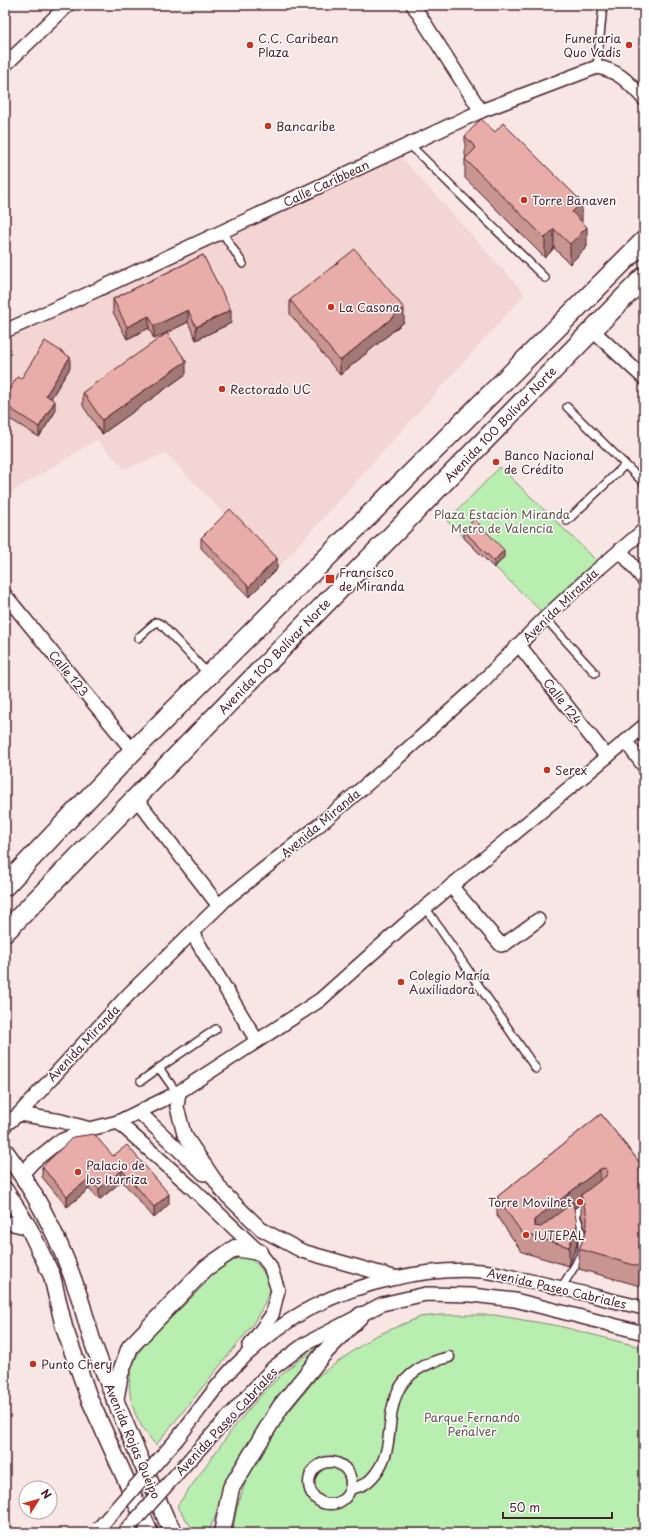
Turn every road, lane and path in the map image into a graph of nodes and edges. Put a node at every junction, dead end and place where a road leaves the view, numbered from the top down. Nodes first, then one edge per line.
1 (68, 5) edge
2 (413, 5) edge
3 (603, 5) edge
4 (5, 65) edge
5 (597, 67) junction
6 (644, 99) edge
7 (481, 111) junction
8 (409, 144) junction
9 (222, 232) junction
10 (644, 241) edge
11 (243, 264) dead end
12 (644, 277) edge
13 (545, 278) dead end
14 (592, 330) junction
15 (5, 331) edge
16 (644, 378) edge
17 (567, 407) dead end
18 (625, 465) junction
19 (644, 483) edge
20 (567, 521) dead end
21 (644, 530) edge
22 (620, 550) junction
23 (644, 580) edge
24 (5, 595) edge
25 (545, 618) junction
26 (138, 638) dead end
27 (519, 645) junction
28 (595, 673) dead end
29 (209, 675) junction
30 (644, 726) edge
31 (626, 742) junction
32 (133, 751) junction
33 (607, 757) junction
34 (644, 766) edge
35 (135, 797) junction
36 (5, 886) edge
37 (451, 886) junction
38 (219, 906) junction
39 (425, 907) junction
40 (538, 920) dead end
41 (5, 932) edge
42 (192, 933) junction
43 (216, 1029) dead end
44 (257, 1041) junction
45 (159, 1068) junction
46 (536, 1070) dead end
47 (141, 1081) dead end
48 (178, 1092) junction
49 (139, 1112) junction
50 (19, 1114) junction
51 (118, 1122) junction
52 (5, 1125) edge
53 (90, 1129) junction
54 (5, 1151) edge
55 (22, 1174) junction
56 (5, 1190) edge
57 (223, 1192) junction
58 (597, 1196) edge
59 (575, 1213) junction
60 (569, 1218) edge
61 (5, 1222) edge
62 (29, 1228) junction
63 (259, 1252) junction
64 (397, 1278) junction
65 (560, 1288) junction
66 (644, 1308) edge
67 (361, 1315) junction
68 (644, 1333) edge
69 (449, 1357) dead end
70 (234, 1367) junction
71 (115, 1401) junction
72 (351, 1488) junction
73 (96, 1531) edge
74 (124, 1533) edge
75 (150, 1533) edge
76 (175, 1533) edge
77 (222, 1533) edge

1 - 4 street
2 - 7 street
3 - 5 lane
5 - 6 street
5 - 7 street, Calle Caribbean
7 - 8 street, Calle Caribbean
8 - 9 street, Calle Caribbean
8 - 13 lane
9 - 11 lane
9 - 15 street, Calle Caribbean
10 - 29 main road
12 - 14 main road, Avenida 100 Bolívar Norte
14 - 16 street
14 - 35 main road, Avenida 100 Bolívar Norte
17 - 18 lane
18 - 19 lane
18 - 20 lane
21 - 22 street, Avenida Miranda
22 - 23 street
22 - 25 street, Avenida Miranda
24 - 32 street, Calle 123
25 - 27 street, Avenida Miranda
25 - 28 lane
26 - 29 lane
27 - 33 street, Calle 124
27 - 38 street, Avenida Miranda
29 - 32 main road
30 - 31 street
31 - 33 street
31 - 34 street
32 - 36 main road
33 - 37 street
35 - 38 street
35 - 41 main road, Avenida 100 Bolívar Norte
37 - 39 street
37 - 40 street
38 - 42 street, Avenida Miranda
39 - 44 street
39 - 46 lane
42 - 44 street
42 - 50 street, Avenida Miranda
43 - 45 lane
44 - 48 street
45 - 47 lane
45 - 48 lane
48 - 49 street
48 - 57 street
49 - 51 street
49 - 57 street
50 - 52 street, Avenida Miranda
50 - 53 street
51 - 53 street
51 - 63 street
53 - 55 street
54 - 55 street, Avenida Rojas Queipo
55 - 71 street, Avenida Rojas Queipo
56 - 62 street, Avenida Rojas Queipo
57 - 64 street
58 - 59 lane
59 - 60 lane
59 - 65 lane
61 - 62 street
62 - 75 street, Avenida Rojas Queipo
63 - 70 street
63 - 71 street
64 - 65 street, Avenida Paseo Cabriales
64 - 70 street, Avenida Paseo Cabriales
65 - 66 street, Avenida Paseo Cabriales
67 - 68 street, Avenida Paseo Cabriales
67 - 74 street, Avenida Paseo Cabriales, bridge
67 - 77 street
69 - 72 street
70 - 73 street, Avenida Paseo Cabriales, bridge
71 - 76 street, Avenida Rojas Queipo
72 - 72 street

